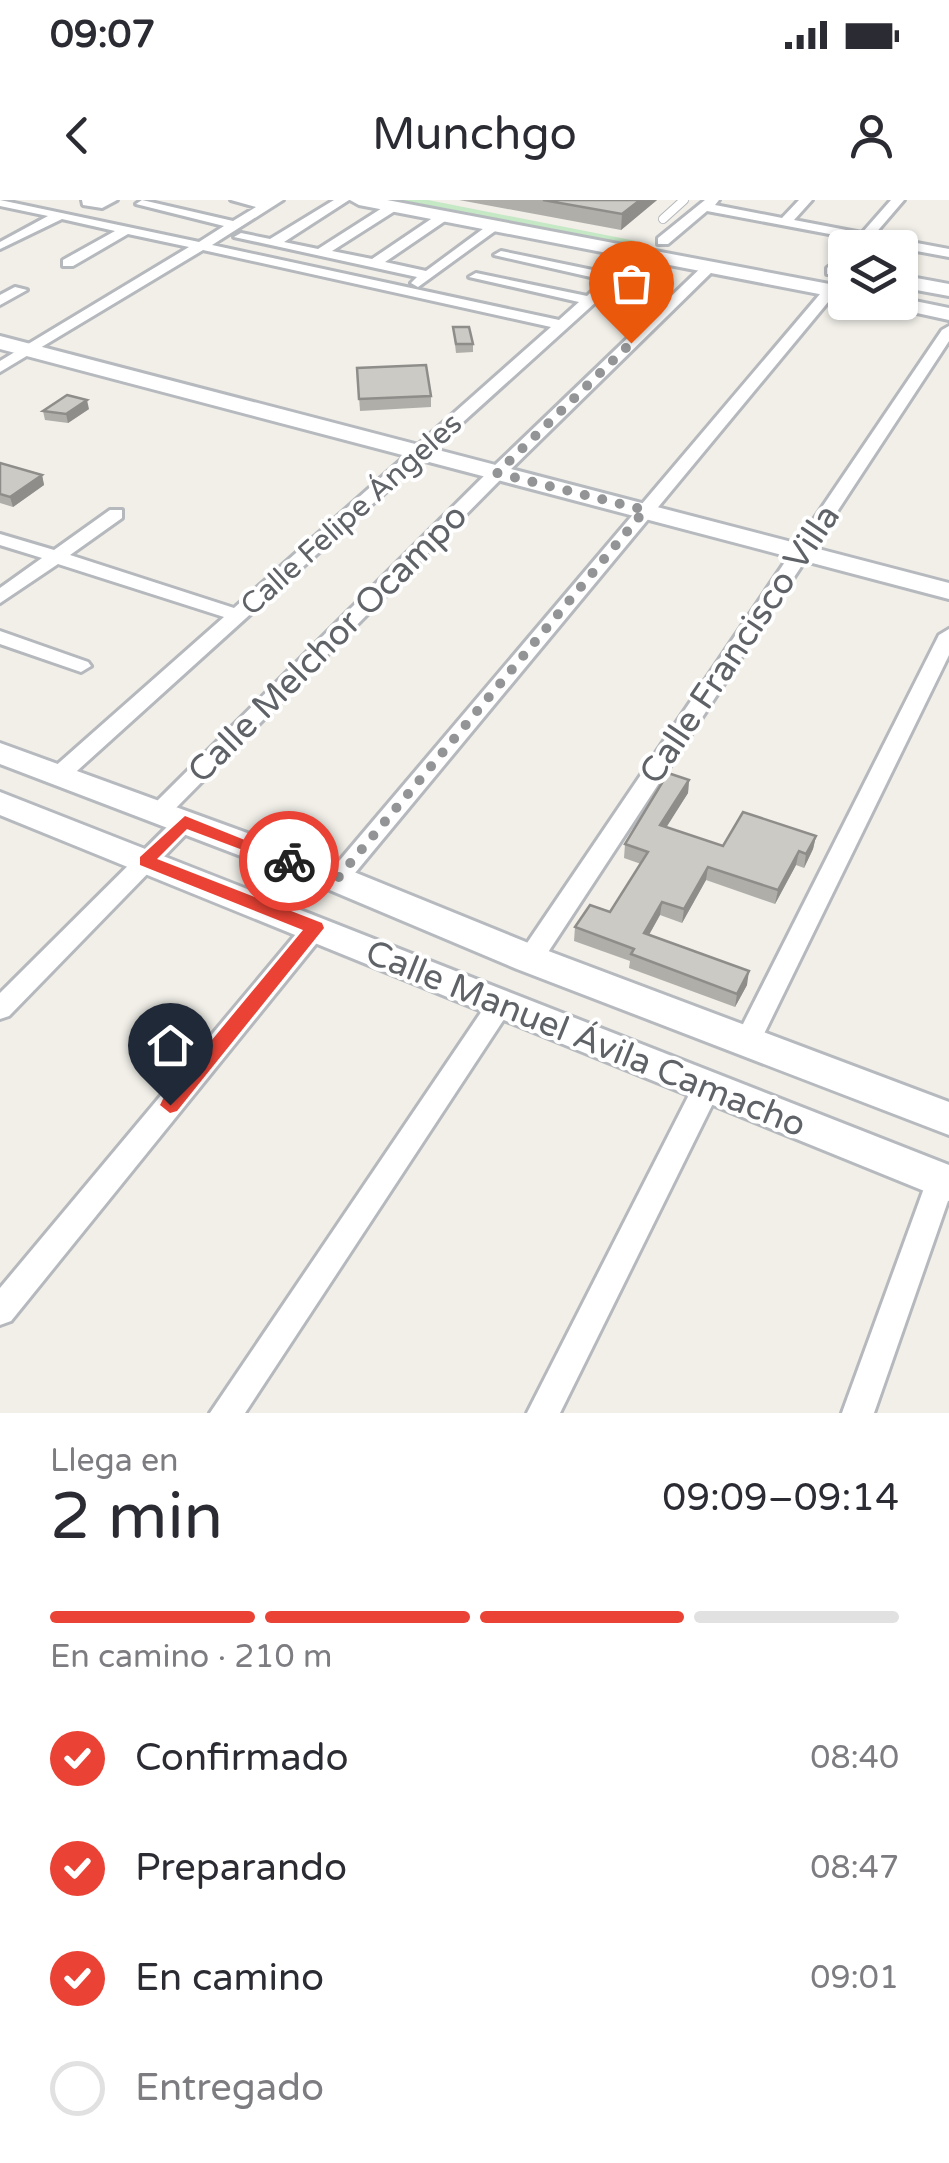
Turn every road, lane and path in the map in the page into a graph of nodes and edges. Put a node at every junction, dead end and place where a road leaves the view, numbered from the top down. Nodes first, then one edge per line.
1 (111, 200) edge
2 (237, 200) edge
3 (344, 200) edge
4 (360, 200) edge
5 (684, 200) edge
6 (806, 200) edge
7 (898, 200) edge
8 (0, 202) edge
9 (87, 202) edge
10 (144, 202) edge
11 (272, 203) edge
12 (709, 203) edge
13 (394, 206) junction
14 (442, 208) edge
15 (60, 215) junction
16 (663, 219) dead end
17 (786, 221) junction
18 (496, 226) junction
19 (126, 230) junction
20 (872, 230) edge
21 (238, 231) junction
22 (828, 233) edge
23 (476, 241) junction
24 (663, 241) junction
25 (273, 244) junction
26 (2, 246) edge
27 (202, 246) junction
28 (918, 249) edge
29 (320, 253) junction
30 (949, 253) edge
31 (642, 254) junction
32 (501, 256) junction
33 (719, 258) junction
34 (68, 263) dead end
35 (374, 264) junction
36 (428, 276) junction
37 (828, 276) edge
38 (614, 278) junction
39 (918, 287) edge
40 (20, 290) dead end
41 (408, 290) junction
42 (949, 290) edge
43 (828, 293) edge
44 (918, 293) edge
45 (0, 300) edge
46 (588, 300) junction
47 (918, 303) edge
48 (918, 304) edge
49 (949, 307) edge
50 (561, 325) junction
51 (949, 330) edge
52 (0, 342) edge
53 (29, 350) junction
54 (0, 368) edge
55 (420, 452) junction
56 (497, 473) junction
57 (645, 510) junction
58 (116, 514) dead end
59 (0, 539) edge
60 (801, 550) junction
61 (54, 556) junction
62 (949, 591) edge
63 (0, 597) edge
64 (238, 615) junction
65 (949, 636) edge
66 (0, 637) edge
67 (81, 666) dead end
68 (0, 753) edge
69 (60, 774) junction
70 (0, 803) edge
71 (172, 817) junction
72 (146, 861) junction
73 (337, 879) junction
74 (315, 928) junction
75 (530, 959) junction
76 (499, 1006) junction
77 (0, 1009) edge
78 (747, 1042) junction
79 (706, 1089) junction
80 (949, 1119) edge
81 (945, 1182) edge
82 (0, 1311) edge
83 (226, 1413) edge
84 (543, 1413) edge
85 (858, 1413) edge

1 - 9 street
2 - 11 street
3 - 25 street
4 - 13 street
5 - 16 lane
6 - 17 street
7 - 20 street
8 - 15 street
10 - 21 street
11 - 21 street
12 - 17 street
12 - 24 street
13 - 14 street
13 - 29 street
14 - 18 street
14 - 24 street
14 - 35 street
15 - 19 street
15 - 26 street
17 - 22 street
18 - 23 street
18 - 31 street
19 - 27 street
19 - 34 street
21 - 25 street
21 - 27 street
23 - 32 street
23 - 36 street
24 - 31 street
24 - 33 street
25 - 29 street
27 - 41 street
27 - 53 street
28 - 30 street
29 - 35 street
31 - 33 street
31 - 38 street, Calle Felipe Ángeles
32 - 38 street
32 - 46 street
33 - 37 street
33 - 56 street, Calle Melchor Ocampo
35 - 36 street
36 - 41 street
38 - 46 street, Calle Felipe Ángeles
39 - 42 street
40 - 45 street
41 - 50 street
43 - 57 street
44 - 49 street
46 - 50 street, Calle Felipe Ángeles
47 - 49 street
48 - 49 street
50 - 55 street, Calle Felipe Ángeles
51 - 60 street, Calle Francisco Villa
52 - 53 street
53 - 54 street
53 - 55 street
55 - 56 street
55 - 64 street, Calle Felipe Ángeles
56 - 57 street
56 - 71 street, Calle Melchor Ocampo
57 - 60 street
57 - 73 street
58 - 61 street
59 - 61 street
60 - 62 street
60 - 75 street, Calle Francisco Villa
61 - 63 street
61 - 64 street
64 - 69 street, Calle Felipe Ángeles
65 - 78 street
66 - 67 street
68 - 69 street, Calle Manuel Ávila Camacho
69 - 71 street, Calle Manuel Ávila Camacho
70 - 72 street, Calle Manuel Ávila Camacho
71 - 72 street, Calle Melchor Ocampo
71 - 73 street, Calle Manuel Ávila Camacho
72 - 74 street, Calle Manuel Ávila Camacho
72 - 77 street, Calle Melchor Ocampo
73 - 75 street, Calle Manuel Ávila Camacho
74 - 76 street, Calle Manuel Ávila Camacho
74 - 82 street
75 - 78 street, Calle Manuel Ávila Camacho
76 - 79 street, Calle Manuel Ávila Camacho
76 - 83 street
78 - 80 street, Calle Manuel Ávila Camacho
79 - 81 street, Calle Manuel Ávila Camacho
79 - 84 street
81 - 85 street

